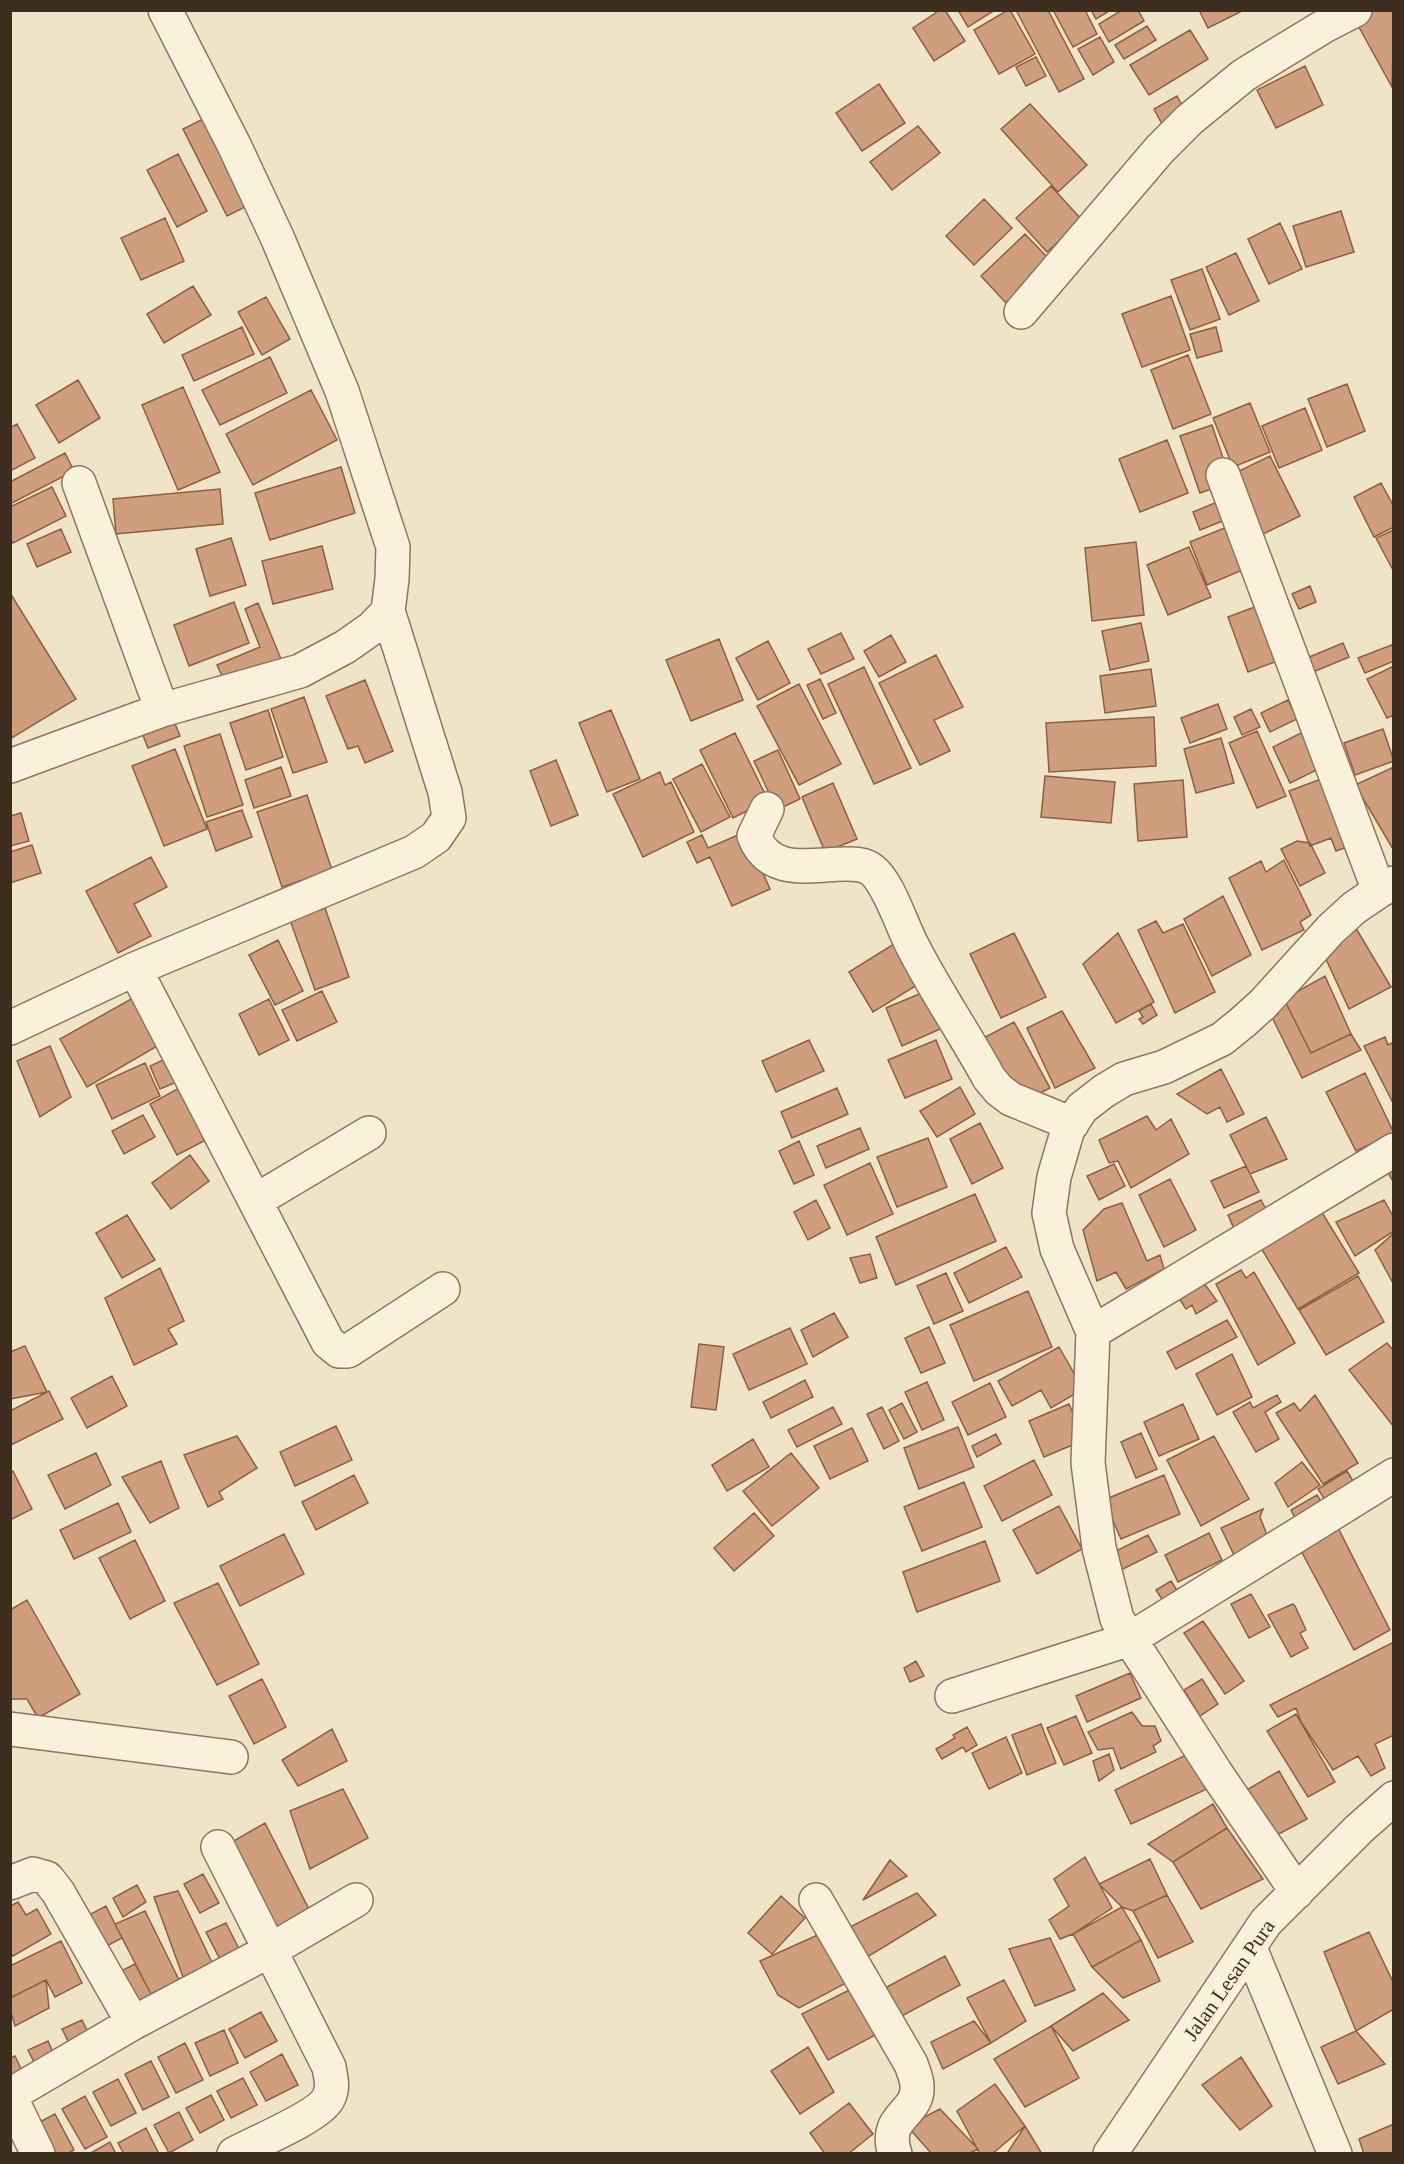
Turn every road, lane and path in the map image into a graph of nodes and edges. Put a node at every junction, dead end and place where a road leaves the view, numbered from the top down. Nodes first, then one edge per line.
1 (165, 10) edge
2 (1355, 10) edge
3 (1312, 20) edge
4 (1021, 312) dead end
5 (1223, 475) dead end
6 (79, 483) dead end
7 (387, 611) junction
8 (162, 710) junction
9 (10, 766) edge
10 (767, 809) dead end
11 (1386, 887) edge
12 (135, 969) junction
13 (10, 1028) edge
14 (1072, 1124) junction
15 (369, 1133) dead end
16 (1394, 1150) edge
17 (255, 1201) junction
18 (443, 1289) dead end
19 (1093, 1332) junction
20 (1394, 1475) edge
21 (1130, 1639) junction
22 (952, 1696) dead end
23 (10, 1729) edge
24 (231, 1756) dead end
25 (1394, 1798) edge
26 (218, 1847) dead end
27 (10, 1882) edge
28 (1297, 1892) junction
29 (356, 1900) dead end
30 (816, 1900) dead end
31 (1250, 1948) junction
32 (269, 1951) junction
33 (133, 2024) junction
34 (10, 2095) edge
35 (38, 2154) edge
36 (234, 2154) edge
37 (896, 2154) edge
38 (1110, 2154) edge
39 (1335, 2154) edge

1 - 7 street
2 - 3 street
3 - 4 street
5 - 11 street
6 - 8 street
7 - 8 street
7 - 12 street
8 - 9 street
10 - 14 street
11 - 14 street
12 - 13 street
12 - 17 street
14 - 19 street
15 - 17 street
16 - 19 street
17 - 18 street
19 - 21 street
20 - 21 street
21 - 22 street
21 - 28 street
23 - 24 street
25 - 28 street, Jalan Lesan Pura
26 - 32 street
27 - 33 street
28 - 31 street, Jalan Lesan Pura
29 - 32 street
30 - 37 street
31 - 38 street, Jalan Lesan Pura
31 - 39 street
32 - 33 street
32 - 36 street
33 - 34 street
34 - 35 street

